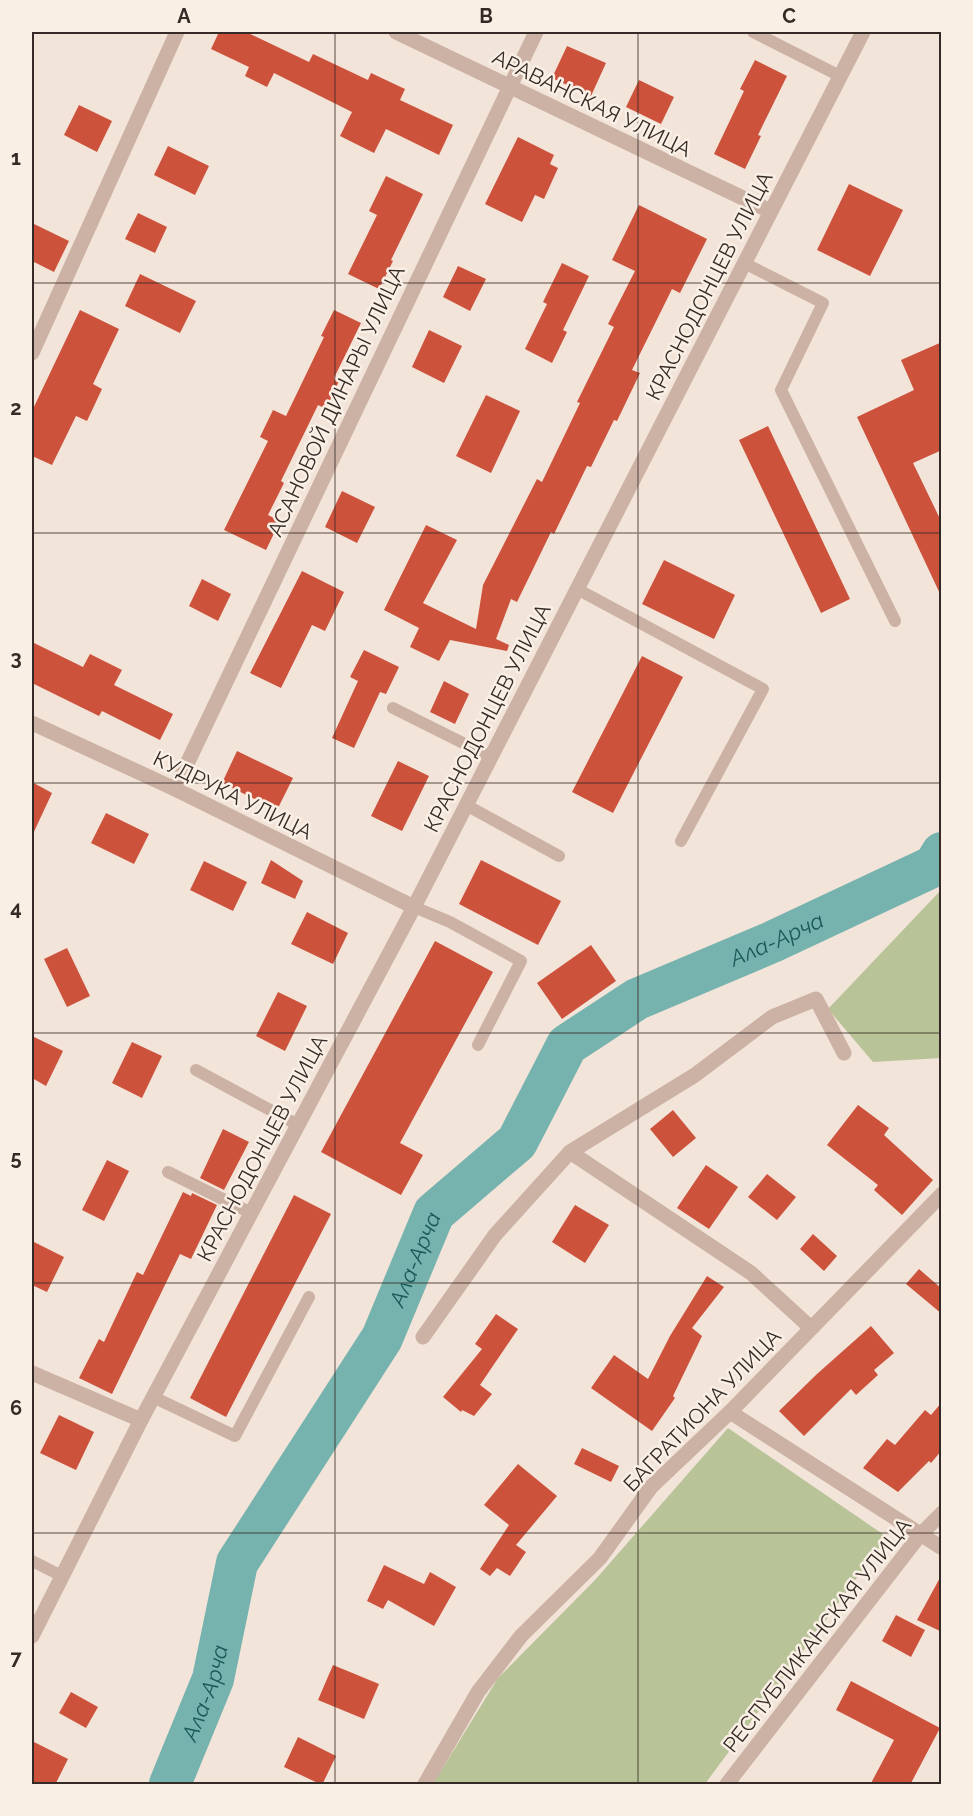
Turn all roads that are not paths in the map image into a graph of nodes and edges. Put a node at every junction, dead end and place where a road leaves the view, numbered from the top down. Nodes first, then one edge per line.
1 (177, 32) edge
2 (396, 32) edge
3 (536, 32) edge
4 (753, 32) edge
5 (863, 32) edge
6 (840, 76) junction
7 (509, 86) junction
8 (770, 212) junction
9 (744, 263) junction
10 (32, 353) edge
11 (577, 589) junction
12 (895, 621) dead end
13 (393, 708) dead end
14 (32, 723) edge
15 (490, 758) junction
16 (175, 789) junction
17 (466, 805) junction
18 (681, 841) dead end
19 (559, 856) dead end
20 (414, 907) junction
21 (478, 1045) dead end
22 (844, 1053) dead end
23 (196, 1070) dead end
24 (298, 1125) junction
25 (570, 1152) junction
26 (168, 1172) dead end
27 (942, 1194) edge
28 (251, 1213) junction
29 (309, 1297) dead end
30 (811, 1328) junction
31 (423, 1337) dead end
32 (32, 1373) edge
33 (153, 1397) junction
34 (730, 1412) junction
35 (141, 1420) junction
36 (942, 1513) edge
37 (920, 1535) junction
38 (942, 1548) edge
39 (32, 1561) edge
40 (62, 1576) junction
41 (32, 1636) edge
42 (425, 1785) edge
43 (727, 1785) edge

1 - 10 street
2 - 7 street, АРАВАНСКАЯ УЛИЦА
3 - 7 street, АСАНОВОЙ ДИНАРЫ УЛИЦА
4 - 6 lane
5 - 6 street, КРАСНОДОНЦЕВ УЛИЦА
6 - 8 street, КРАСНОДОНЦЕВ УЛИЦА
7 - 8 street, АРАВАНСКАЯ УЛИЦА
7 - 16 street, АСАНОВОЙ ДИНАРЫ УЛИЦА
8 - 9 street, КРАСНОДОНЦЕВ УЛИЦА
9 - 11 street, КРАСНОДОНЦЕВ УЛИЦА
9 - 12 lane
11 - 15 street, КРАСНОДОНЦЕВ УЛИЦА
11 - 18 lane
13 - 15 lane
14 - 16 street, КУДРУКА УЛИЦА
15 - 17 street, КРАСНОДОНЦЕВ УЛИЦА
16 - 20 street, КУДРУКА УЛИЦА
17 - 19 lane
17 - 20 street, КРАСНОДОНЦЕВ УЛИЦА
20 - 21 lane
20 - 24 street, КРАСНОДОНЦЕВ УЛИЦА
22 - 25 street
23 - 24 lane
24 - 28 street, КРАСНОДОНЦЕВ УЛИЦА
25 - 30 street
25 - 31 street
26 - 28 lane
27 - 30 street, БАГРАТИОНА УЛИЦА
28 - 33 street, КРАСНОДОНЦЕВ УЛИЦА
29 - 33 lane
30 - 34 street, БАГРАТИОНА УЛИЦА
32 - 35 street
33 - 35 street, КРАСНОДОНЦЕВ УЛИЦА
34 - 37 street
34 - 42 street, БАГРАТИОНА УЛИЦА
35 - 40 street, КРАСНОДОНЦЕВ УЛИЦА
36 - 37 street, РЕСПУБЛИКАНСКАЯ УЛИЦА
37 - 38 street
37 - 43 street, РЕСПУБЛИКАНСКАЯ УЛИЦА
39 - 40 lane
40 - 41 street, КРАСНОДОНЦЕВ УЛИЦА

